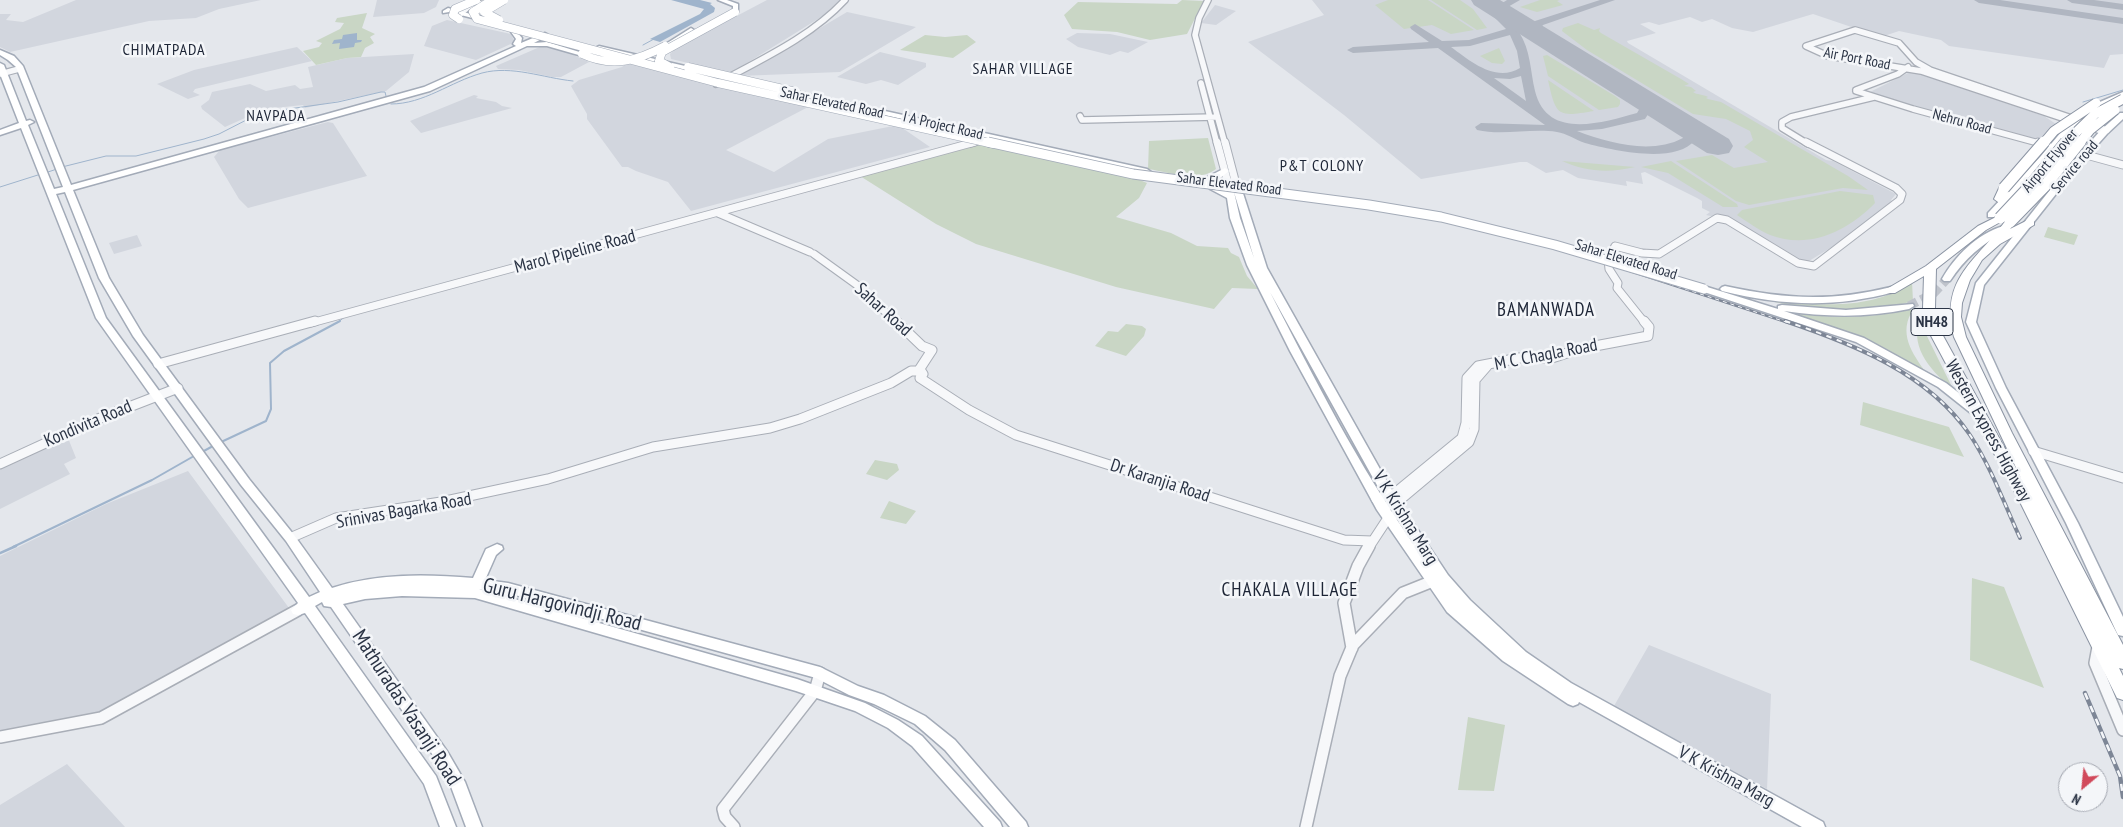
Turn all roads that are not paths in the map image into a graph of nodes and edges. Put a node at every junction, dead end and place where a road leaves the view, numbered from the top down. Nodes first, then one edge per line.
1 (474, 0) edge
2 (492, 0) edge
3 (496, 0) edge
4 (504, 0) edge
5 (721, 0) edge
6 (845, 0) edge
7 (1208, 0) edge
8 (447, 11) dead end
9 (459, 13) junction
10 (705, 27) junction
11 (691, 30) dead end
12 (514, 32) junction
13 (540, 36) junction
14 (526, 44) junction
15 (516, 47) junction
16 (0, 52) edge
17 (1917, 62) junction
18 (1905, 68) junction
19 (19, 69) junction
20 (1, 70) edge
21 (728, 78) junction
22 (716, 84) junction
23 (2123, 96) edge
24 (1874, 97) junction
25 (818, 99) junction
26 (2123, 107) edge
27 (1213, 114) junction
28 (2123, 115) edge
29 (1080, 116) dead end
30 (38, 118) junction
31 (2074, 122) junction
32 (24, 124) junction
33 (2105, 131) junction
34 (0, 133) edge
35 (46, 134) junction
36 (990, 136) junction
37 (29, 138) junction
38 (980, 141) junction
39 (2054, 146) junction
40 (2084, 154) junction
41 (2043, 159) junction
42 (2123, 165) edge
43 (2072, 168) junction
44 (1225, 172) junction
45 (100, 178) junction
46 (65, 180) junction
47 (1204, 181) junction
48 (1232, 189) junction
49 (51, 192) junction
50 (2002, 202) junction
51 (717, 213) junction
52 (2001, 221) junction
53 (2030, 223) junction
54 (1982, 228) joint
55 (1996, 242) junction
56 (1614, 248) dead end
57 (1608, 260) dead end
58 (1930, 268) junction
59 (1947, 279) tunnel mouth
60 (1705, 286) junction
61 (1891, 290) joint
62 (1740, 300) junction
63 (1909, 306) tunnel mouth
64 (158, 364) junction
65 (920, 374) junction
66 (178, 388) junction
67 (156, 396) junction
68 (1976, 411) junction
69 (801, 420) junction
70 (1999, 435) junction
71 (2032, 451) junction
72 (0, 464) edge
73 (2123, 478) edge
74 (245, 482) junction
75 (225, 491) junction
76 (1388, 506) junction
77 (334, 520) junction
78 (290, 538) junction
79 (1372, 541) junction
80 (497, 549) dead end
81 (1437, 579) junction
82 (477, 583) junction
83 (332, 598) junction
84 (305, 607) junction
85 (2123, 631) edge
86 (2098, 647) junction
87 (1352, 648) junction
88 (2120, 660) edge
89 (820, 673) junction
90 (815, 691) junction
91 (2123, 693) edge
92 (2123, 730) edge
93 (0, 737) edge
94 (448, 827) edge
95 (474, 827) edge
96 (734, 827) edge
97 (994, 827) edge
98 (1020, 827) edge
99 (1306, 827) edge
100 (1804, 827) edge
101 (1817, 827) edge

1 - 9 street
1 - 9 main road, bridge
2 - 13 main road, Sahar Elevated Road, bridge
3 - 9 street
4 - 13 main road, bridge
5 - 10 main road, Sahar Elevated Road, bridge
6 - 21 street
7 - 27 street, V K Krishna Marg
8 - 9 main road
9 - 12 main road
9 - 13 main road
10 - 15 main road, bridge
10 - 25 main road, Sahar Elevated Road, bridge
11 - 25 main road, bridge
12 - 13 main road
12 - 15 main road
13 - 14 main road
13 - 14 main road
13 - 15 main road
13 - 21 main road, I A Project Road
13 - 22 main road
13 - 60 main road, Sahar Elevated Road, bridge
14 - 15 main road
15 - 45 main road
16 - 19 main road
17 - 18 street
17 - 18 street, Air Port Road
17 - 31 street, Air Port Road
18 - 24 street, Nehru Road
18 - 31 street, Air Port Road
19 - 20 street
19 - 30 main road, Mathuradas Vasanji Road
20 - 32 main road, Mathuradas Vasanji Road
21 - 22 street
21 - 36 main road, I A Project Road
22 - 38 main road
23 - 31 main road
23 - 50 highway, bridge
23 - 52 highway, Airport Flyover / NH48, bridge
24 - 39 street, Nehru Road
24 - 56 street
25 - 60 main road, Sahar Elevated Road, bridge
26 - 52 highway, Airport Flyover / NH48, bridge
27 - 29 street
27 - 44 street, V K Krishna Marg
27 - 48 street, V K Krishna Marg
28 - 33 main road, Service road
30 - 32 main road
30 - 35 main road, Mathuradas Vasanji Road
31 - 33 street, Air Port Road
31 - 39 main road
32 - 34 main road
32 - 37 main road, Mathuradas Vasanji Road
33 - 40 main road, Service road
35 - 37 main road
35 - 46 main road, Mathuradas Vasanji Road
36 - 38 street, Marol Pipeline Road
36 - 47 main road, I A Project Road
37 - 49 main road, Mathuradas Vasanji Road
38 - 48 main road
38 - 51 street, Marol Pipeline Road
39 - 40 street, Nehru Road
39 - 41 main road
40 - 42 street, Nehru Road
40 - 43 main road, Service road
41 - 43 main road
41 - 50 main road
43 - 53 main road, Service road
44 - 47 main road
44 - 48 street, V K Krishna Marg
45 - 46 main road
45 - 46 main road
46 - 49 main road
46 - 64 main road, Mathuradas Vasanji Road
47 - 48 main road, I A Project Road
48 - 76 main road, V K Krishna Marg
49 - 67 main road, Mathuradas Vasanji Road
50 - 52 main road
51 - 64 street, Marol Pipeline Road
51 - 65 street, Sahar Road
52 - 54 highway, Airport Flyover / NH48
52 - 55 highway, Western Express Highway / NH48
52 - 59 main road
53 - 55 highway
53 - 71 main road, Service road
54 - 58 highway, NH48
55 - 70 highway, Western Express Highway / NH48
57 - 76 street, M C Chagla Road
58 - 61 highway
58 - 68 highway, Western Express Highway / NH48
60 - 61 main road, Sahar Elevated Road
60 - 62 main road
62 - 63 main road
62 - 68 main road
64 - 66 main road, Mathuradas Vasanji Road
65 - 69 street, Srinivas Bagarka Road
65 - 79 street, Dr Karanjia Road
66 - 67 street, Kondivita Road
66 - 74 main road, Mathuradas Vasanji Road
67 - 72 street, Kondivita Road
67 - 75 main road, Mathuradas Vasanji Road
68 - 70 highway, Western Express Highway / NH48
69 - 77 street, Srinivas Bagarka Road
69 - 77 street, Srinivas Bagarka Road
70 - 86 highway, Western Express Highway / NH48
70 - 88 highway, Western Express Highway / NH48
71 - 73 street
71 - 85 main road, Service road
74 - 75 main road
74 - 78 main road, Mathuradas Vasanji Road
75 - 84 main road, Mathuradas Vasanji Road
76 - 79 street
76 - 81 main road, V K Krishna Marg
77 - 78 street, Srinivas Bagarka Road
78 - 83 main road, Mathuradas Vasanji Road
79 - 87 street
80 - 82 main road
81 - 87 street
81 - 100 main road, V K Krishna Marg
81 - 101 main road, V K Krishna Marg
82 - 83 main road, Guru Hargovindji Road
82 - 89 main road, Guru Hargovindji Road
83 - 84 main road, Guru Hargovindji Road
83 - 90 main road, Guru Hargovindji Road
83 - 95 main road, Mathuradas Vasanji Road
84 - 93 street
84 - 94 main road, Mathuradas Vasanji Road
86 - 88 highway, NH48
86 - 92 street
87 - 99 street
88 - 91 highway, NH48
89 - 90 street
89 - 98 main road, Guru Hargovindji Road
90 - 96 street
90 - 97 main road, Guru Hargovindji Road

